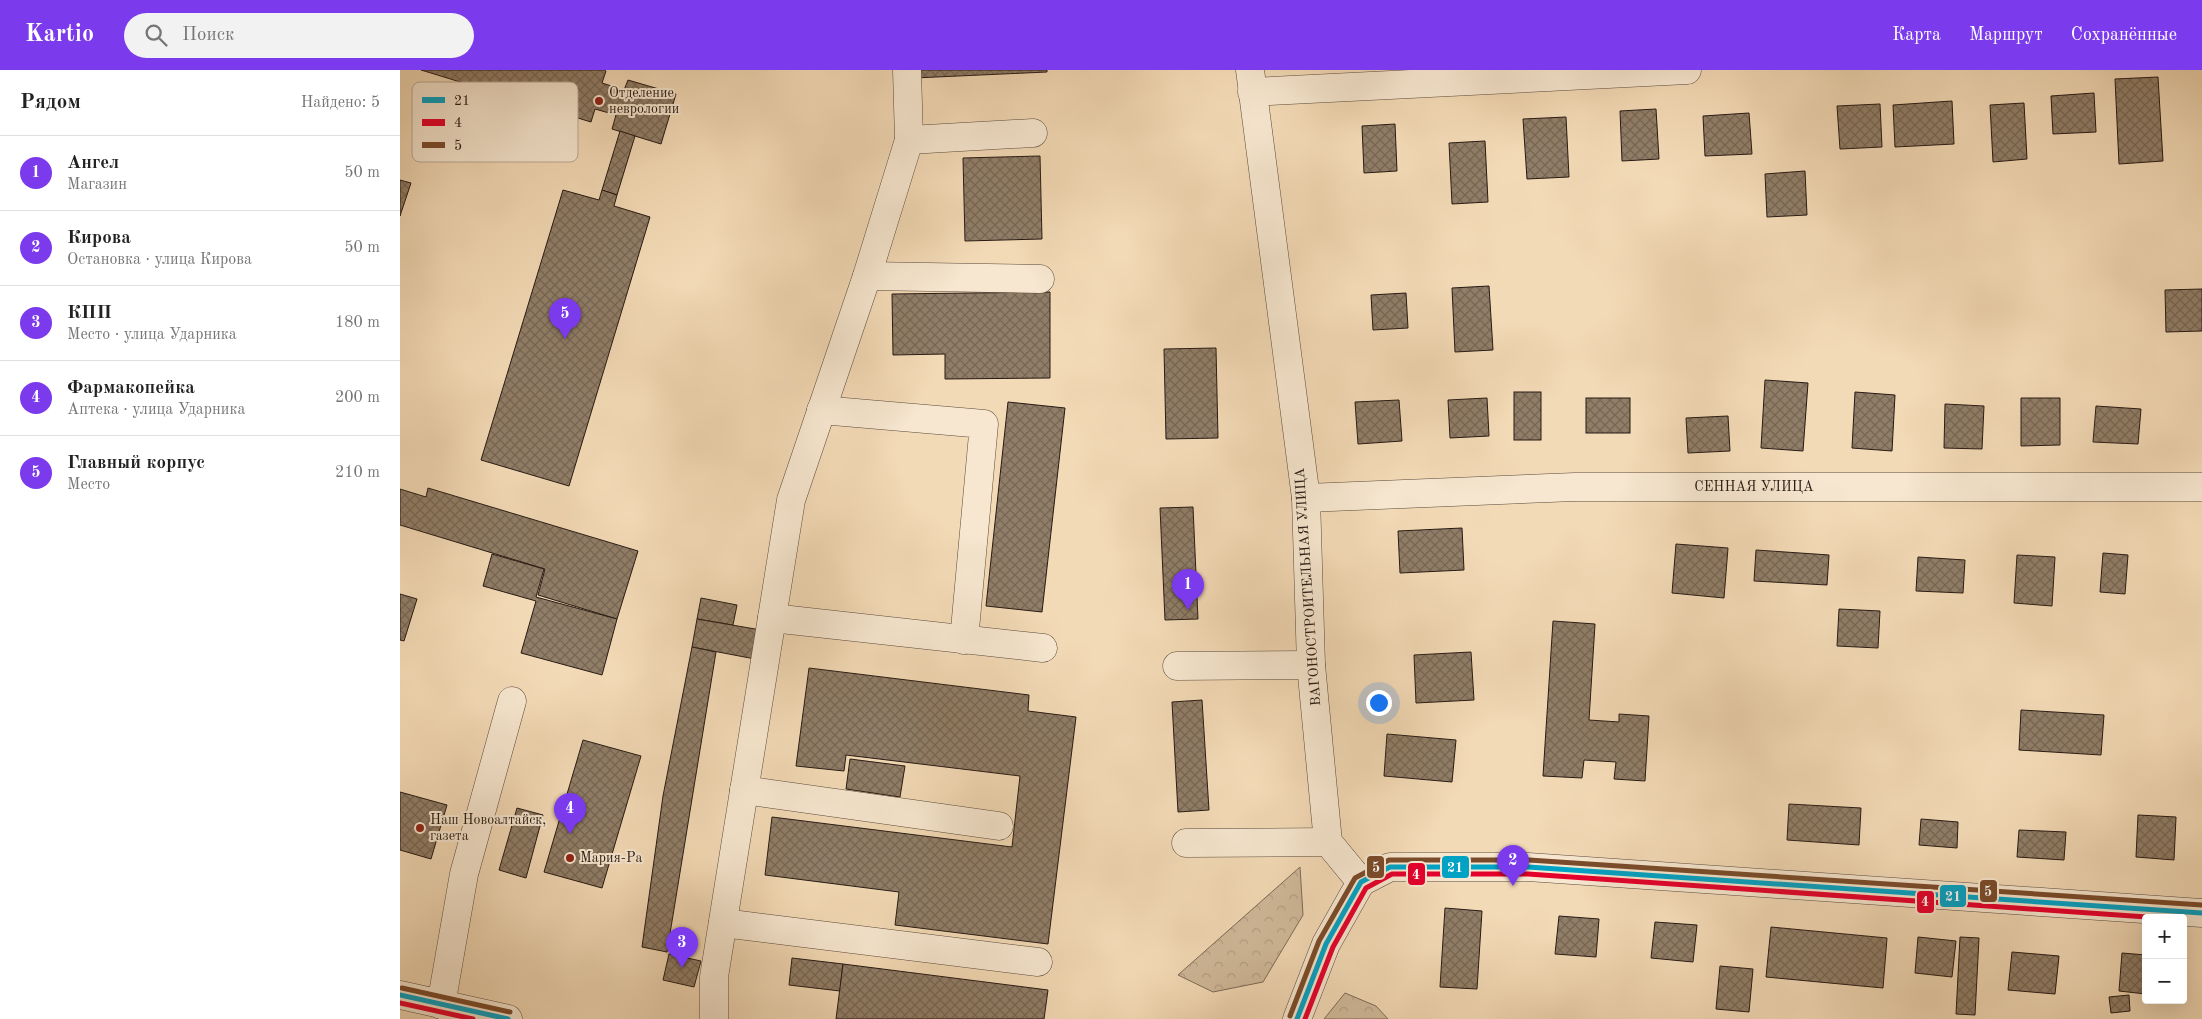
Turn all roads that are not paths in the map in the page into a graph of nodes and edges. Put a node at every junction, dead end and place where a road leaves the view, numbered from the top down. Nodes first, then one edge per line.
1 (907, 70) edge
2 (1687, 70) edge
3 (1251, 81) edge
4 (1033, 132) dead end
5 (909, 140) junction
6 (866, 276) junction
7 (1040, 279) dead end
8 (821, 410) junction
9 (2202, 487) edge
10 (1306, 498) junction
11 (772, 618) junction
12 (964, 640) junction
13 (1044, 648) dead end
14 (1311, 665) junction
15 (1177, 666) dead end
16 (512, 701) dead end
17 (744, 790) junction
18 (999, 826) dead end
19 (1186, 842) dead end
20 (1328, 842) junction
21 (1362, 882) junction
22 (2202, 914) edge
23 (723, 923) junction
24 (1038, 962) dead end
25 (400, 995) edge
26 (441, 1005) junction
27 (508, 1019) edge
28 (714, 1019) edge
29 (1297, 1019) edge

1 - 5 street
2 - 3 street
3 - 10 street, ВАГОНОСТРОИТЕЛЬНАЯ УЛИЦА
4 - 5 street
5 - 6 street
6 - 7 street
6 - 8 street
8 - 11 street
8 - 12 street
9 - 10 street, СЕННАЯ УЛИЦА
10 - 14 street, ВАГОНОСТРОИТЕЛЬНАЯ УЛИЦА
11 - 12 street
11 - 17 street
12 - 13 street
14 - 15 street
14 - 20 street, ВАГОНОСТРОИТЕЛЬНАЯ УЛИЦА
16 - 26 street
17 - 18 street
17 - 23 street
19 - 20 street
20 - 21 street
21 - 22 street
21 - 29 street
23 - 24 street
23 - 28 street
25 - 26 street
26 - 27 street

